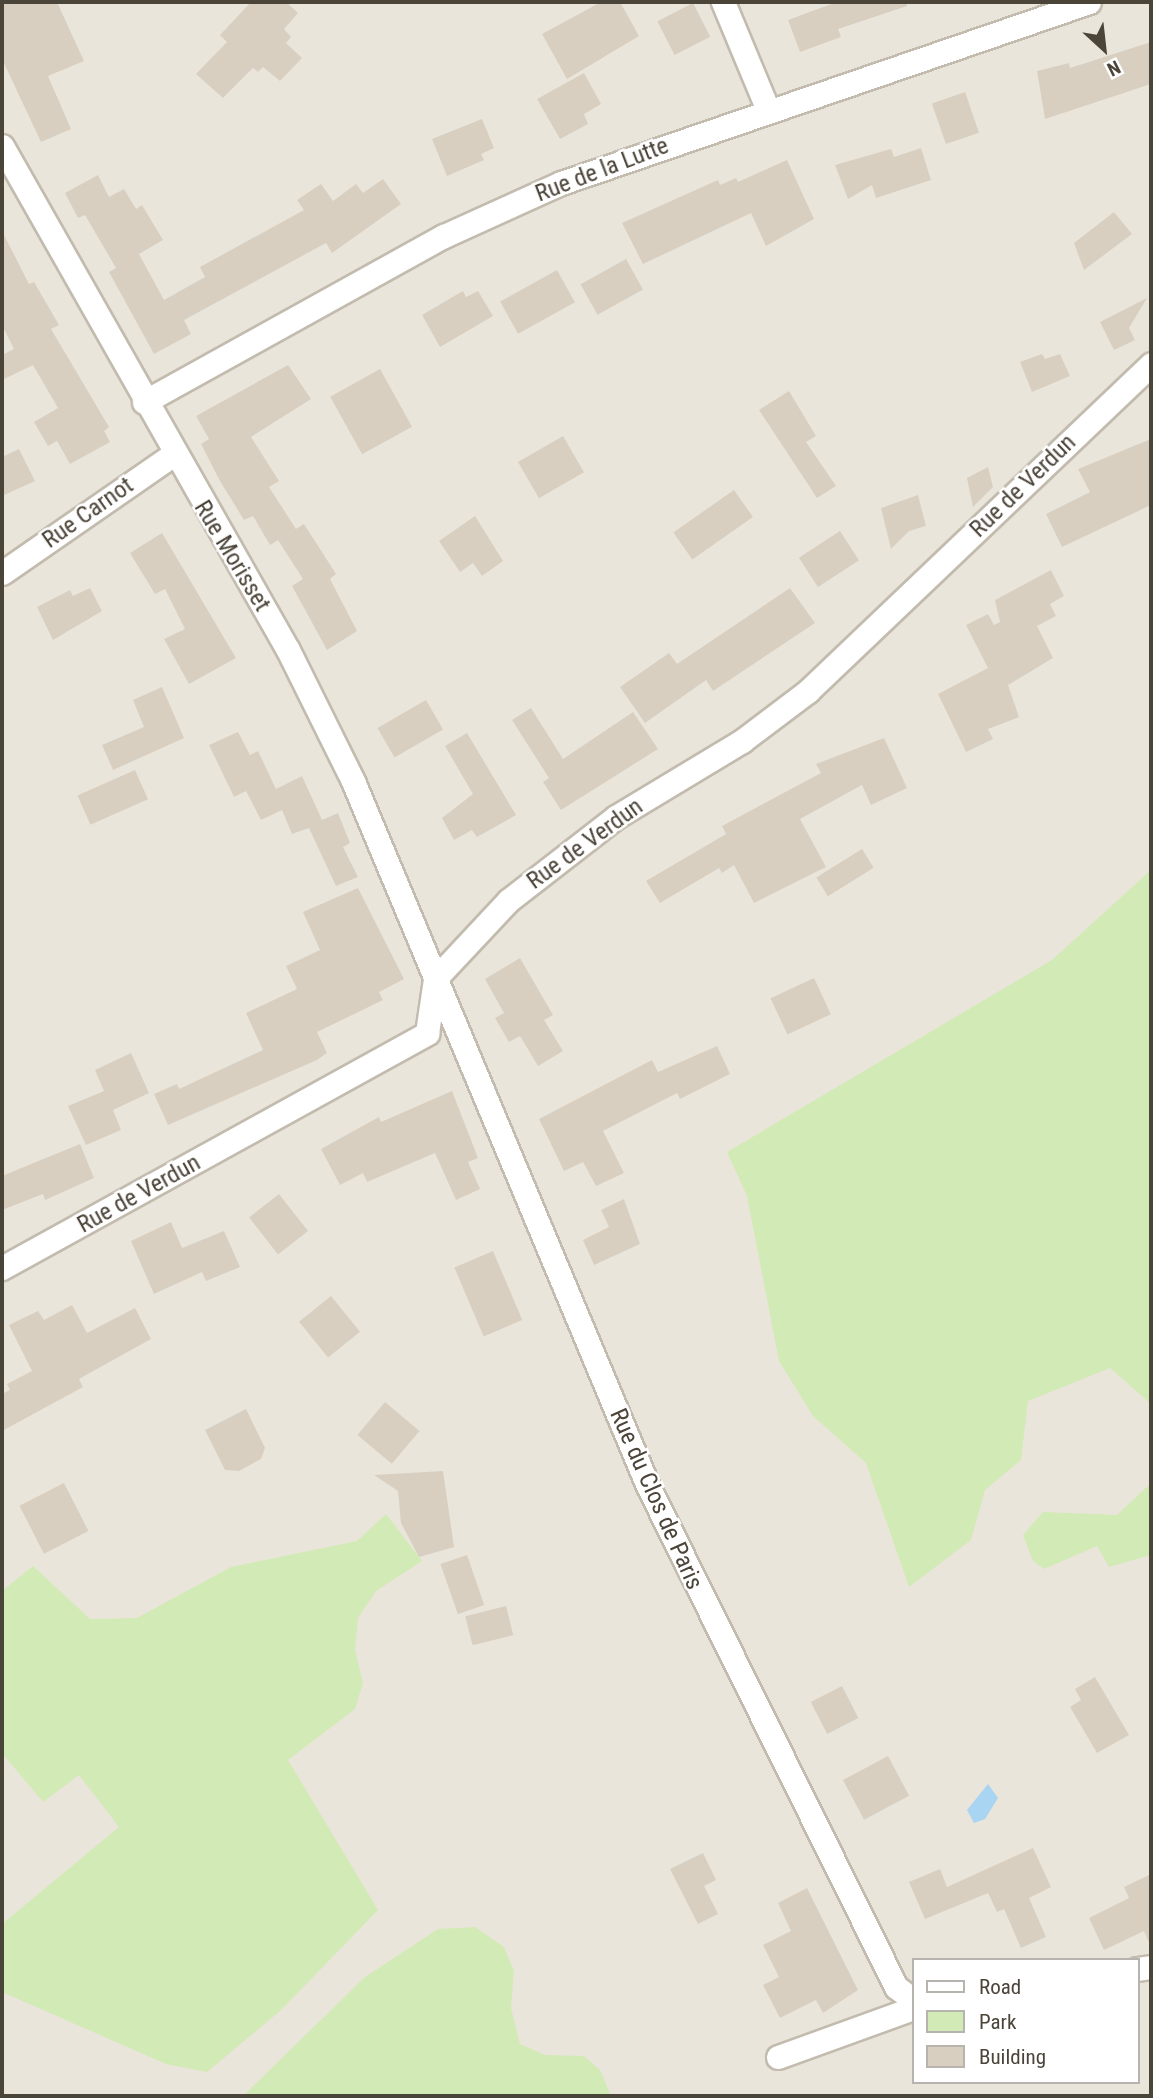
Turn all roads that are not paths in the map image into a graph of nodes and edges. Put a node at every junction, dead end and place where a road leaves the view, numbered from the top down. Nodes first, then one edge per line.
1 (723, 2) edge
2 (1089, 2) edge
3 (768, 110) junction
4 (2, 146) edge
5 (1151, 364) edge
6 (144, 402) junction
7 (174, 454) junction
8 (2, 573) edge
9 (435, 979) junction
10 (2, 1268) edge
11 (912, 1999) edge
12 (912, 2008) edge
13 (778, 2057) dead end

1 - 3 street
2 - 3 street, Rue de la Lutte
3 - 6 street, Rue de la Lutte
4 - 6 street, Rue Morisset
5 - 9 street, Rue de Verdun
6 - 7 street, Rue Morisset
7 - 8 street, Rue Carnot
7 - 9 street, Rue Morisset
9 - 10 street, Rue de Verdun
9 - 11 street, Rue du Clos de Paris
12 - 13 street

